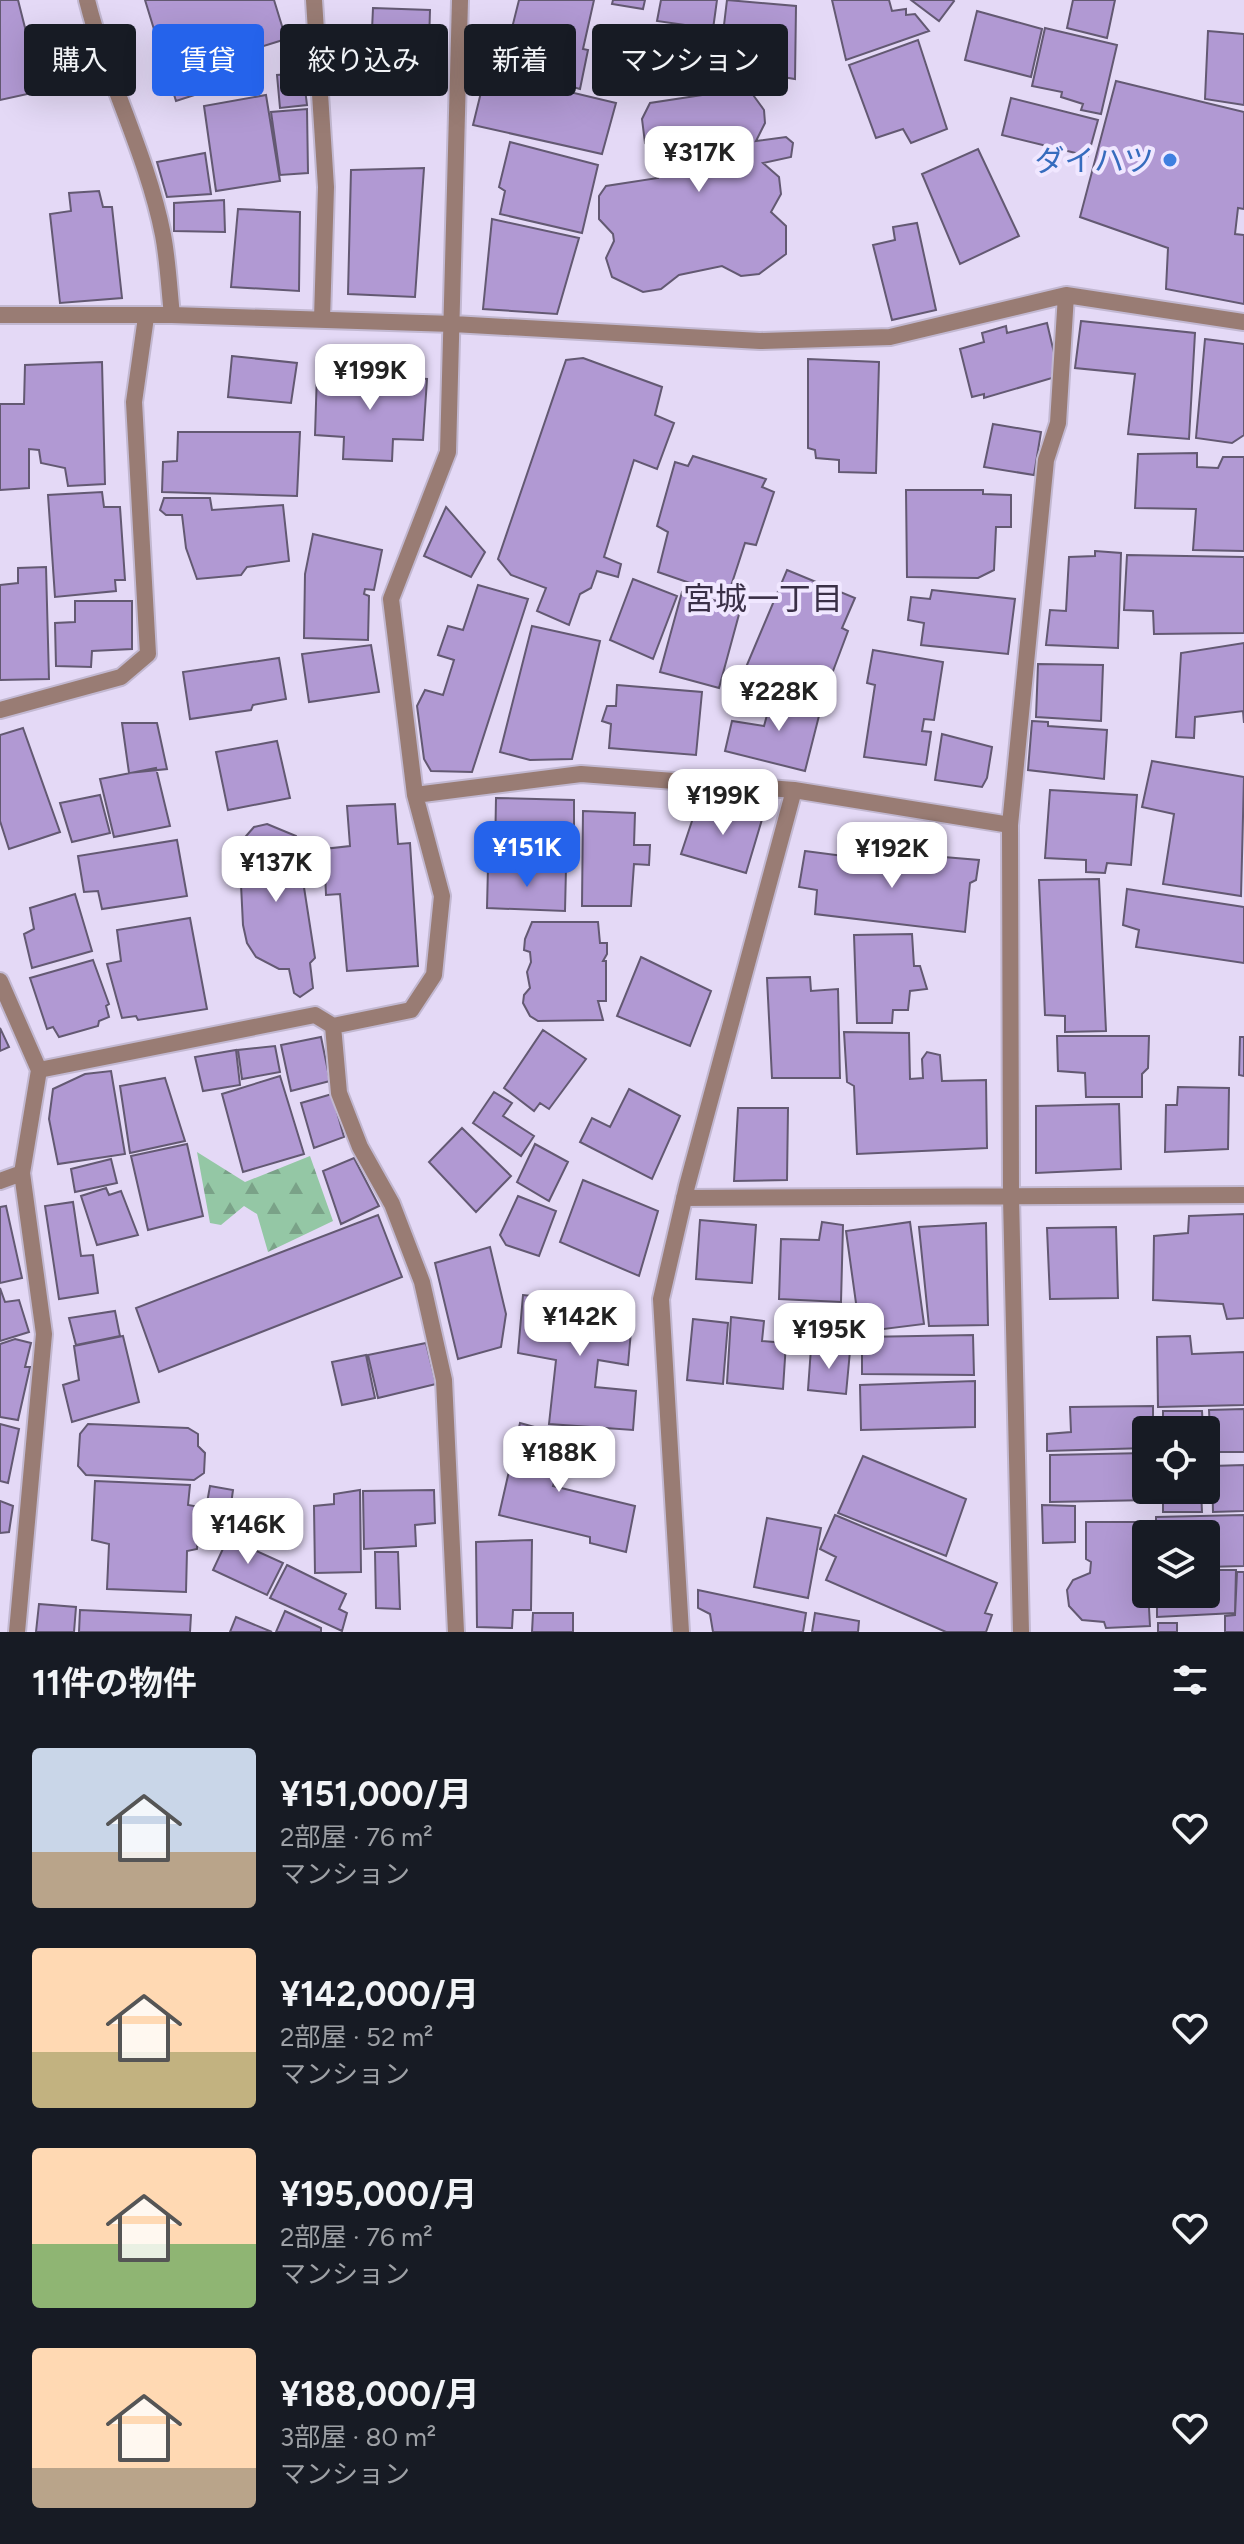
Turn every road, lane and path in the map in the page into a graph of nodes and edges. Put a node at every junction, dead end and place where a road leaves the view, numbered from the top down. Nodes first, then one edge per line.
1 (87, 0) edge
2 (314, 0) edge
3 (460, 0) edge
4 (1066, 295) junction
5 (0, 315) edge
6 (172, 315) junction
7 (146, 317) junction
8 (322, 319) junction
9 (1244, 322) edge
10 (453, 324) junction
11 (0, 710) edge
12 (794, 790) junction
13 (415, 795) junction
14 (1010, 825) junction
15 (0, 981) edge
16 (333, 1026) junction
17 (39, 1070) junction
18 (22, 1173) junction
19 (0, 1181) edge
20 (1244, 1195) edge
21 (1011, 1197) junction
22 (684, 1198) junction
23 (17, 1632) edge
24 (456, 1632) edge
25 (681, 1632) edge
26 (1021, 1632) edge

1 - 6 street
2 - 8 street
3 - 10 street
4 - 9 street
4 - 10 street
4 - 14 street
5 - 7 street
6 - 7 street
6 - 8 street
7 - 11 street
8 - 10 street
10 - 13 street
12 - 13 street
12 - 14 street
12 - 22 street
13 - 16 street
14 - 21 street
15 - 17 street
16 - 17 street
16 - 24 street
17 - 18 street
18 - 19 street
18 - 23 street
20 - 21 street
21 - 22 street
21 - 26 street
22 - 25 street

